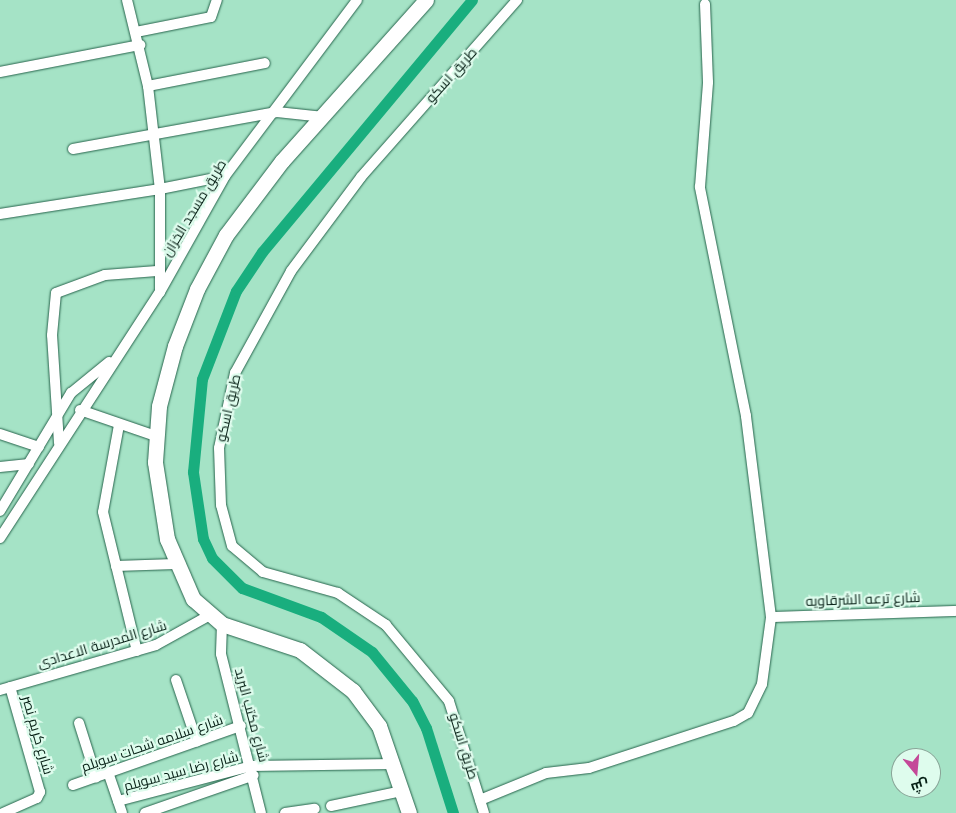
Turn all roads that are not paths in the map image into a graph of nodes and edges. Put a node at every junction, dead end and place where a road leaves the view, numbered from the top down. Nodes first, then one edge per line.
1 (127, 0) edge
2 (217, 0) edge
3 (357, 0) edge
4 (426, 0) edge
5 (517, 0) edge
6 (703, 1) edge
7 (136, 32) junction
8 (140, 45) junction
9 (265, 63) dead end
10 (0, 72) edge
11 (148, 86) junction
12 (277, 112) junction
13 (324, 117) junction
14 (155, 132) junction
15 (73, 149) dead end
16 (226, 176) junction
17 (160, 189) junction
18 (0, 214) edge
19 (157, 271) junction
20 (160, 292) junction
21 (112, 360) junction
22 (80, 410) junction
23 (57, 415) junction
24 (118, 425) junction
25 (0, 434) edge
26 (156, 436) junction
27 (59, 443) junction
28 (39, 447) junction
29 (29, 464) junction
30 (0, 467) edge
31 (0, 511) edge
32 (0, 537) edge
33 (175, 564) junction
34 (116, 566) junction
35 (956, 611) edge
36 (208, 616) junction
37 (771, 617) junction
38 (222, 624) junction
39 (137, 651) junction
40 (176, 680) dead end
41 (5, 688) edge
42 (79, 723) dead end
43 (241, 726) junction
44 (197, 742) junction
45 (393, 764) junction
46 (252, 771) junction
47 (108, 772) junction
48 (96, 777) junction
49 (73, 785) dead end
50 (402, 791) junction
51 (480, 800) junction
52 (118, 801) junction
53 (332, 806) dead end
54 (315, 809) dead end
55 (3, 813) edge
56 (122, 813) edge
57 (145, 813) edge
58 (261, 813) edge
59 (285, 813) edge
60 (409, 813) edge
61 (484, 813) edge

1 - 7 street
2 - 7 street
3 - 12 street, طريق مسجد الخزان
4 - 13 street
5 - 51 street, طريق اسكو
6 - 37 street
7 - 8 street
8 - 10 street
8 - 11 street
9 - 11 street
11 - 14 street
12 - 13 street
12 - 14 street
12 - 16 street, طريق مسجد الخزان
13 - 26 street
14 - 15 street
14 - 17 street
16 - 17 street
16 - 20 street, طريق مسجد الخزان
17 - 18 street
17 - 19 street
19 - 20 street
19 - 23 street
20 - 21 street, طريق مسجد الخزان
21 - 22 street, طريق مسجد الخزان
21 - 23 street, طريق مسجد الخزان
22 - 24 street
22 - 27 street, طريق مسجد الخزان
23 - 27 street
23 - 28 street, طريق مسجد الخزان
24 - 26 street
24 - 34 street
25 - 28 street
26 - 33 street
27 - 32 street, طريق مسجد الخزان
28 - 29 street, طريق مسجد الخزان
29 - 30 street
29 - 31 street, طريق مسجد الخزان
33 - 34 street
33 - 36 street
34 - 39 street
35 - 37 street, شارع ترعه الشرقاويه
36 - 38 street
36 - 39 street, شارع المدرسة الاعدادى
37 - 51 street
38 - 43 street, شارع مكتب البريد
38 - 45 street
39 - 41 street, شارع المدرسة الاعدادى
40 - 44 street
41 - 55 street, شارع كريم نصر
42 - 48 street
43 - 44 street, شارع سلامه شحات سويلم
43 - 46 street, شارع مكتب البريد
44 - 47 street, شارع سلامه شحات سويلم
45 - 46 street
45 - 50 street
46 - 52 street, شارع رضا سيد سويلم
46 - 57 street
46 - 58 street, شارع مكتب البريد
47 - 48 street, شارع سلامه شحات سويلم
47 - 52 street
48 - 49 street, شارع سلامه شحات سويلم
50 - 53 street
50 - 60 street
51 - 61 street, طريق اسكو
52 - 56 street
54 - 59 street

